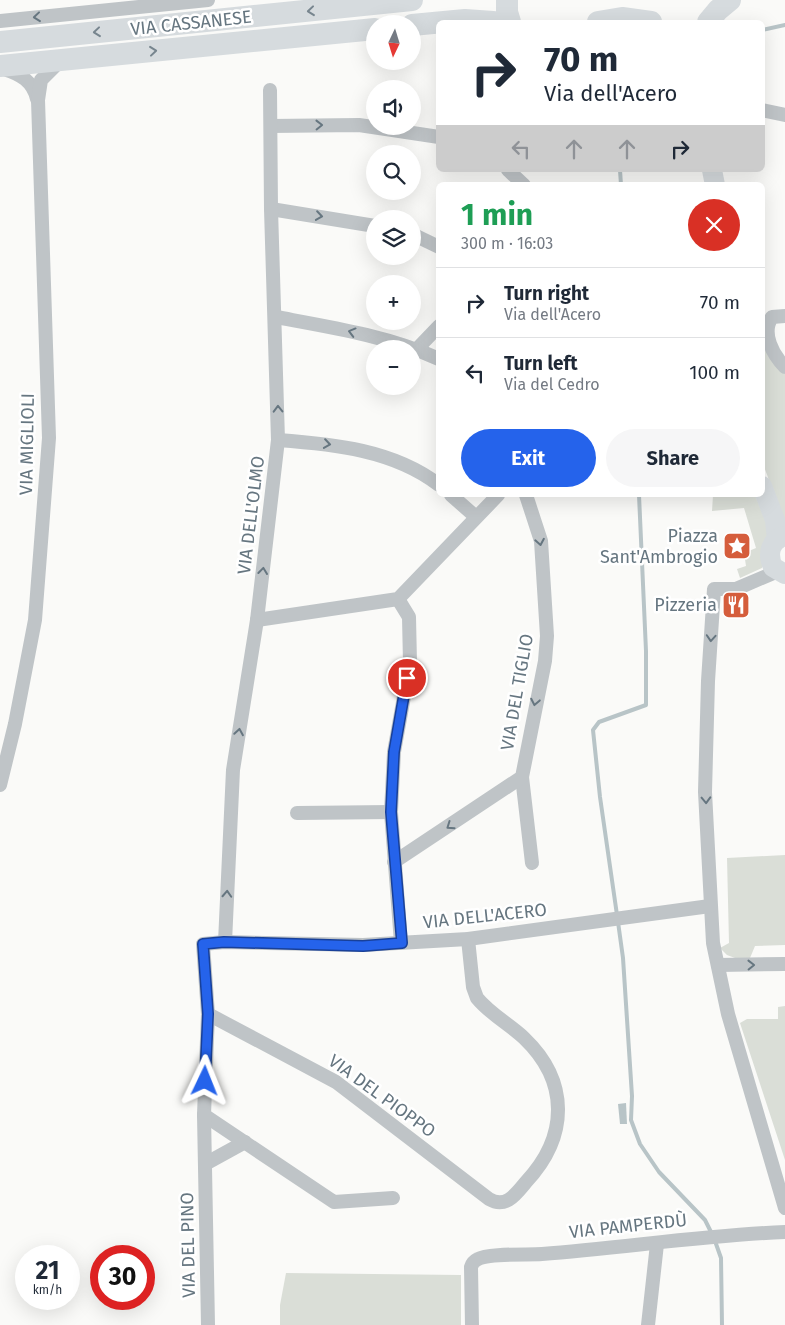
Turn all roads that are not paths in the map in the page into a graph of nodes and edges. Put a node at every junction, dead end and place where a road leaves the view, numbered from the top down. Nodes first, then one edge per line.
1 (208, 0) edge
2 (412, 0) edge
3 (507, 0) edge
4 (139, 4) edge
5 (509, 20) edge
6 (610, 20) edge
7 (636, 20) edge
8 (0, 21) edge
9 (436, 23) edge
10 (421, 24) edge
11 (366, 29) edge
12 (0, 42) edge
13 (60, 60) junction
14 (0, 67) edge
15 (270, 90) dead end
16 (38, 100) junction
17 (765, 111) edge
18 (785, 115) edge
19 (270, 126) junction
20 (436, 137) edge
21 (510, 172) edge
22 (521, 182) edge
23 (271, 210) junction
24 (366, 225) edge
25 (421, 238) edge
26 (436, 246) edge
27 (785, 316) edge
28 (276, 317) junction
29 (436, 329) edge
30 (379, 340) edge
31 (421, 345) edge
32 (421, 352) edge
33 (436, 358) edge
34 (785, 367) edge
35 (278, 440) junction
36 (436, 483) edge
37 (765, 493) edge
38 (453, 497) edge
39 (496, 497) edge
40 (527, 497) edge
41 (476, 517) junction
42 (781, 532) edge
43 (774, 571) edge
44 (398, 599) junction
45 (257, 620) junction
46 (522, 777) junction
47 (0, 785) edge
48 (391, 812) junction
49 (297, 813) dead end
50 (394, 862) junction
51 (532, 864) dead end
52 (710, 906) junction
53 (468, 938) junction
54 (224, 942) junction
55 (402, 943) junction
56 (203, 944) joint
57 (785, 964) edge
58 (718, 965) junction
59 (208, 1014) junction
60 (204, 1115) junction
61 (245, 1142) junction
62 (205, 1164) junction
63 (393, 1198) dead end
64 (785, 1208) edge
65 (785, 1232) edge
66 (657, 1244) junction
67 (208, 1325) edge
68 (472, 1325) edge
69 (648, 1325) edge

1 - 4 street
2 -> 12 main road, VIA CASSANESE
3 - 5 main road
4 -> 8 street
6 - 7 main road
9 - 10 main road
13 -> 11 main road, VIA CASSANESE
13 - 14 main road, VIA CASSANESE
13 - 16 street
14 - 16 street
15 - 19 street, VIA DELL'OLMO
16 - 47 street, VIA MIGLIOLI
17 - 18 street
19 -> 20 street
19 - 23 street, VIA DELL'OLMO
21 - 22 street
23 -> 24 street
23 - 28 street, VIA DELL'OLMO
25 - 26 street
27 - 34 street
30 -> 28 street
35 -> 28 street, VIA DELL'OLMO
29 - 31 street
32 - 33 street
35 -> 36 street
45 -> 35 street, VIA DELL'OLMO
37 - 42 street
38 - 41 street
39 - 41 street
40 -> 46 street, VIA DEL TIGLIO
41 - 44 street
42 - 43 street
43 -> 52 street
44 - 45 street
44 - 48 street
54 -> 45 street, VIA DELL'OLMO
46 -> 50 street, VIA DEL TIGLIO
46 - 51 street, VIA DEL TIGLIO
48 - 49 street
48 - 50 street
50 - 55 street
52 - 53 street, VIA DELL'ACERO
52 - 58 street
53 - 55 street, VIA DELL'ACERO
53 - 59 street, VIA DEL PIOPPO
54 - 55 street, VIA DELL'ACERO
54 - 56 street, VIA DELL'ACERO
56 - 59 street, VIA DEL PINO
58 -> 57 street
58 - 64 street
59 - 60 street, VIA DEL PINO
60 - 61 street
60 - 62 street, VIA DEL PINO
61 - 62 street
61 - 63 street
62 - 67 street, VIA DEL PINO
65 - 66 street, VIA PAMPERDÙ
66 - 68 street, VIA PAMPERDÙ
66 - 69 street

